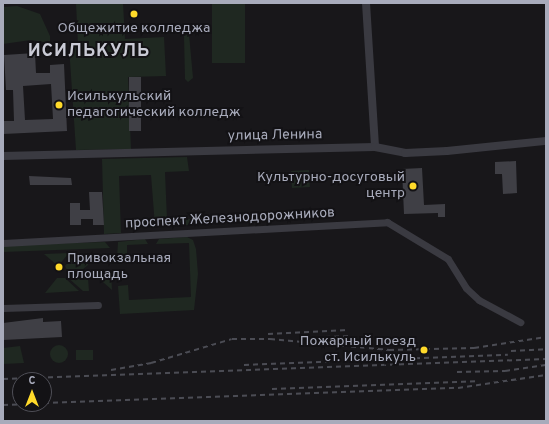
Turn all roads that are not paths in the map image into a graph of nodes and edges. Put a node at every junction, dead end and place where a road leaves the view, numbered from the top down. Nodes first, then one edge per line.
1 (366, 3) edge
2 (546, 141) edge
3 (374, 147) junction
4 (3, 156) edge
5 (3, 243) edge
6 (98, 305) dead end
7 (3, 308) edge
8 (520, 322) dead end

1 - 3 street
2 - 3 street, улица Ленина
3 - 4 street, улица Ленина
5 - 8 street, проспект Железнодорожников
6 - 7 street

